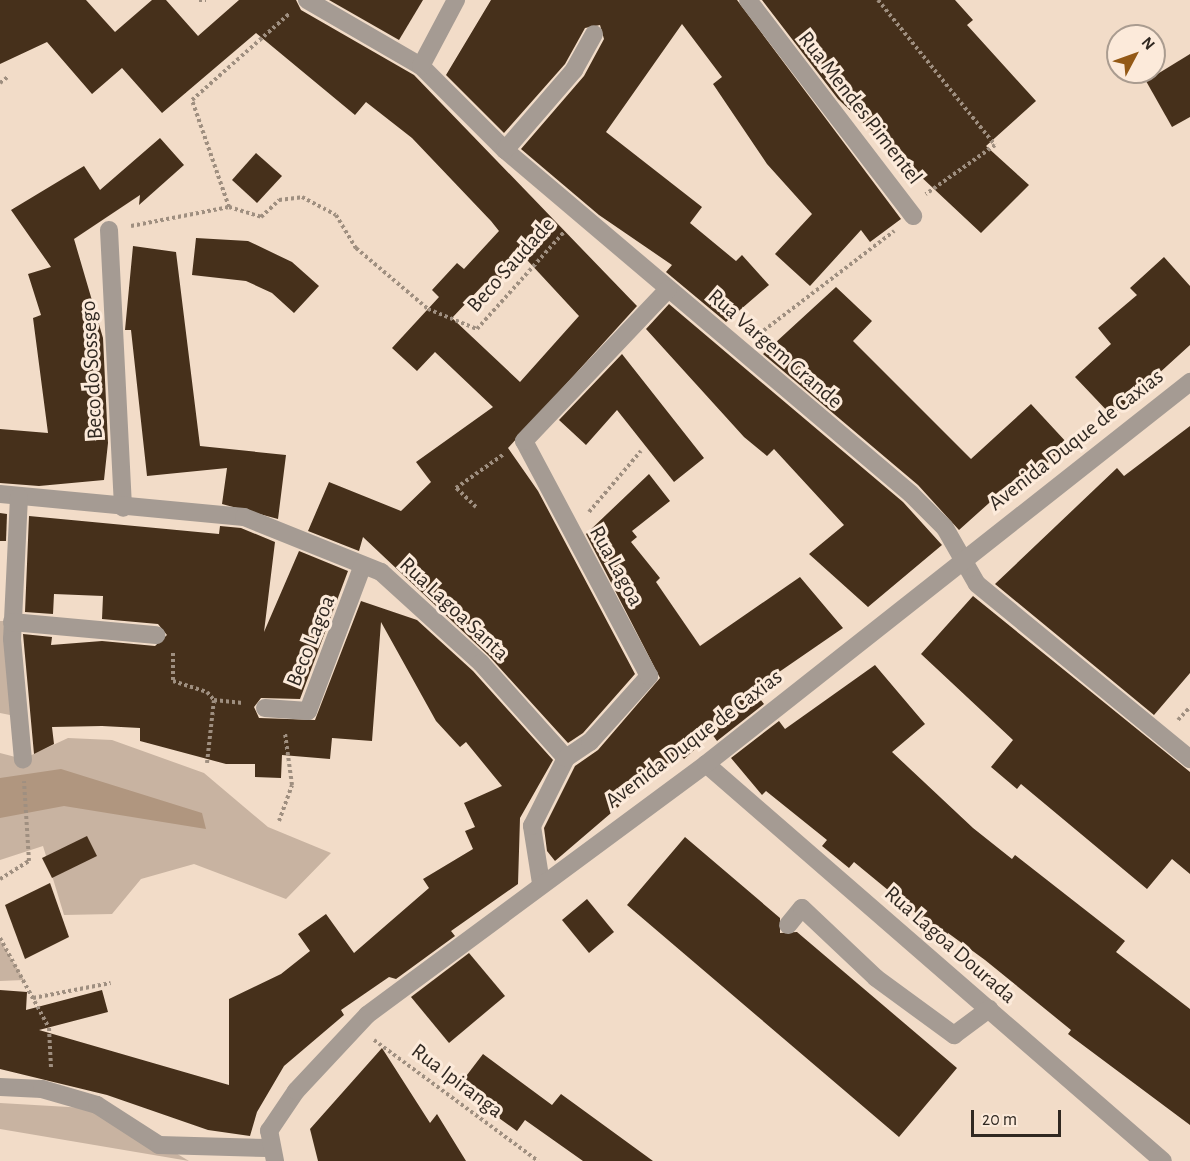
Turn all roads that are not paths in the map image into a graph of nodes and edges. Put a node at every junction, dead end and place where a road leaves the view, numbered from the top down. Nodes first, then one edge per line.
1 (456, 0) edge
2 (748, 0) edge
3 (301, 4) edge
4 (594, 34) dead end
5 (421, 66) junction
6 (505, 150) junction
7 (913, 216) dead end
8 (109, 230) road end
9 (668, 289) junction
10 (1190, 382) edge
11 (0, 494) edge
12 (19, 497) junction
13 (123, 508) junction
14 (961, 559) junction
15 (362, 567) junction
16 (12, 622) junction
17 (156, 635) road end
18 (266, 708) road end
19 (566, 758) junction
20 (23, 759) road end
21 (1190, 759) edge
22 (706, 764) junction
23 (542, 883) junction
24 (788, 925) dead end
25 (989, 1009) junction
26 (0, 1087) edge
27 (272, 1154) edge
28 (1163, 1161) edge

1 - 5 street
2 - 7 street, Rua Mendes Pimentel
3 - 5 street, Rua Vargem Grande
4 - 6 street
5 - 6 street, Rua Vargem Grande
6 - 9 street, Rua Vargem Grande
8 - 13 street, Beco do Sossego
9 - 14 street, Rua Vargem Grande
9 - 19 street, Rua Lagoa
10 - 14 street, Avenida Duque de Caxias
11 - 12 street, Rua Lagoa Santa
12 - 13 street, Rua Lagoa Santa
12 - 16 street
13 - 15 street, Rua Lagoa Santa
14 - 21 street, Rua Vargem Grande
14 - 22 street, Avenida Duque de Caxias
15 - 18 street, Beco Lagoa
15 - 19 street, Rua Lagoa Santa
16 - 17 street
16 - 20 street
19 - 23 street, Rua Lagoa
22 - 23 street, Avenida Duque de Caxias
22 - 25 street, Rua Lagoa Dourada
23 - 27 street, Avenida Duque de Caxias
24 - 25 street
25 - 28 street, Rua Lagoa Dourada
26 - 27 street

